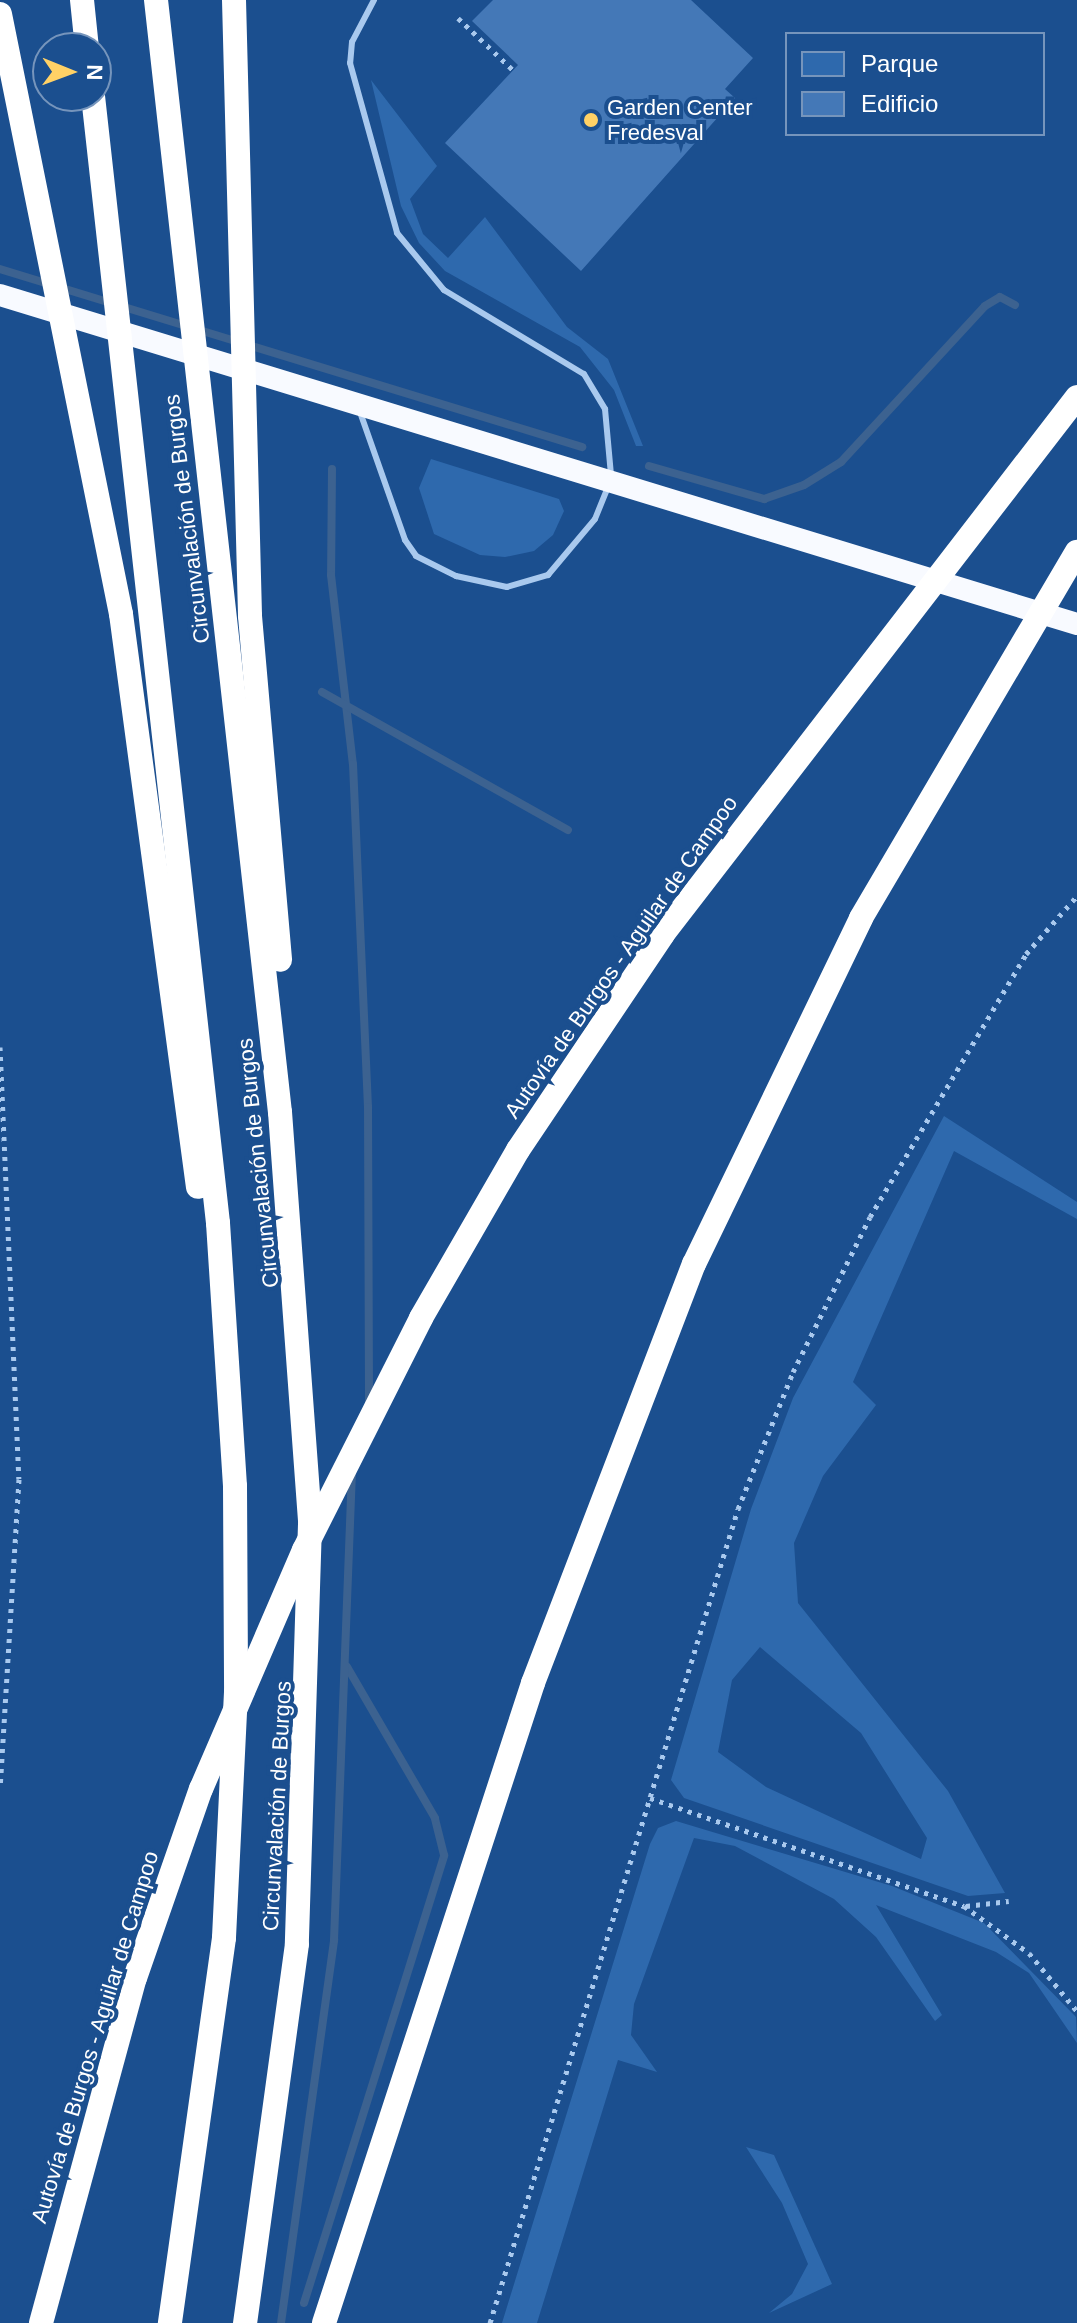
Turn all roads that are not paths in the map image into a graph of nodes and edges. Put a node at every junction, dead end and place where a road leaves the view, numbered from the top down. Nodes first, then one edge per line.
1 (82, 0) edge
2 (156, 0) edge
3 (234, 0) edge
4 (374, 0) edge
5 (0, 14) edge
6 (85, 32) edge
7 (0, 58) edge
8 (95, 112) edge
9 (49, 265) junction
10 (0, 295) edge
11 (1077, 397) edge
12 (357, 405) junction
13 (610, 482) junction
14 (1077, 552) edge
15 (1077, 624) edge
16 (304, 1380) junction
17 (235, 1486) junction
18 (41, 2323) edge
19 (170, 2323) edge
20 (245, 2323) edge
21 (324, 2323) edge

1 - 6 highway
2 - 16 highway, Circunvalación de Burgos
3 - 16 highway
4 - 13 lane
5 - 9 highway
7 - 9 highway
8 - 17 highway, Circunvalación de Burgos
9 - 17 highway
10 - 12 highway
11 - 18 highway, Autovía de Burgos - Aguilar de Campoo
12 - 13 highway
12 - 13 lane
13 - 15 highway
14 - 21 highway
16 - 20 highway, Circunvalación de Burgos
17 - 19 highway, Circunvalación de Burgos

